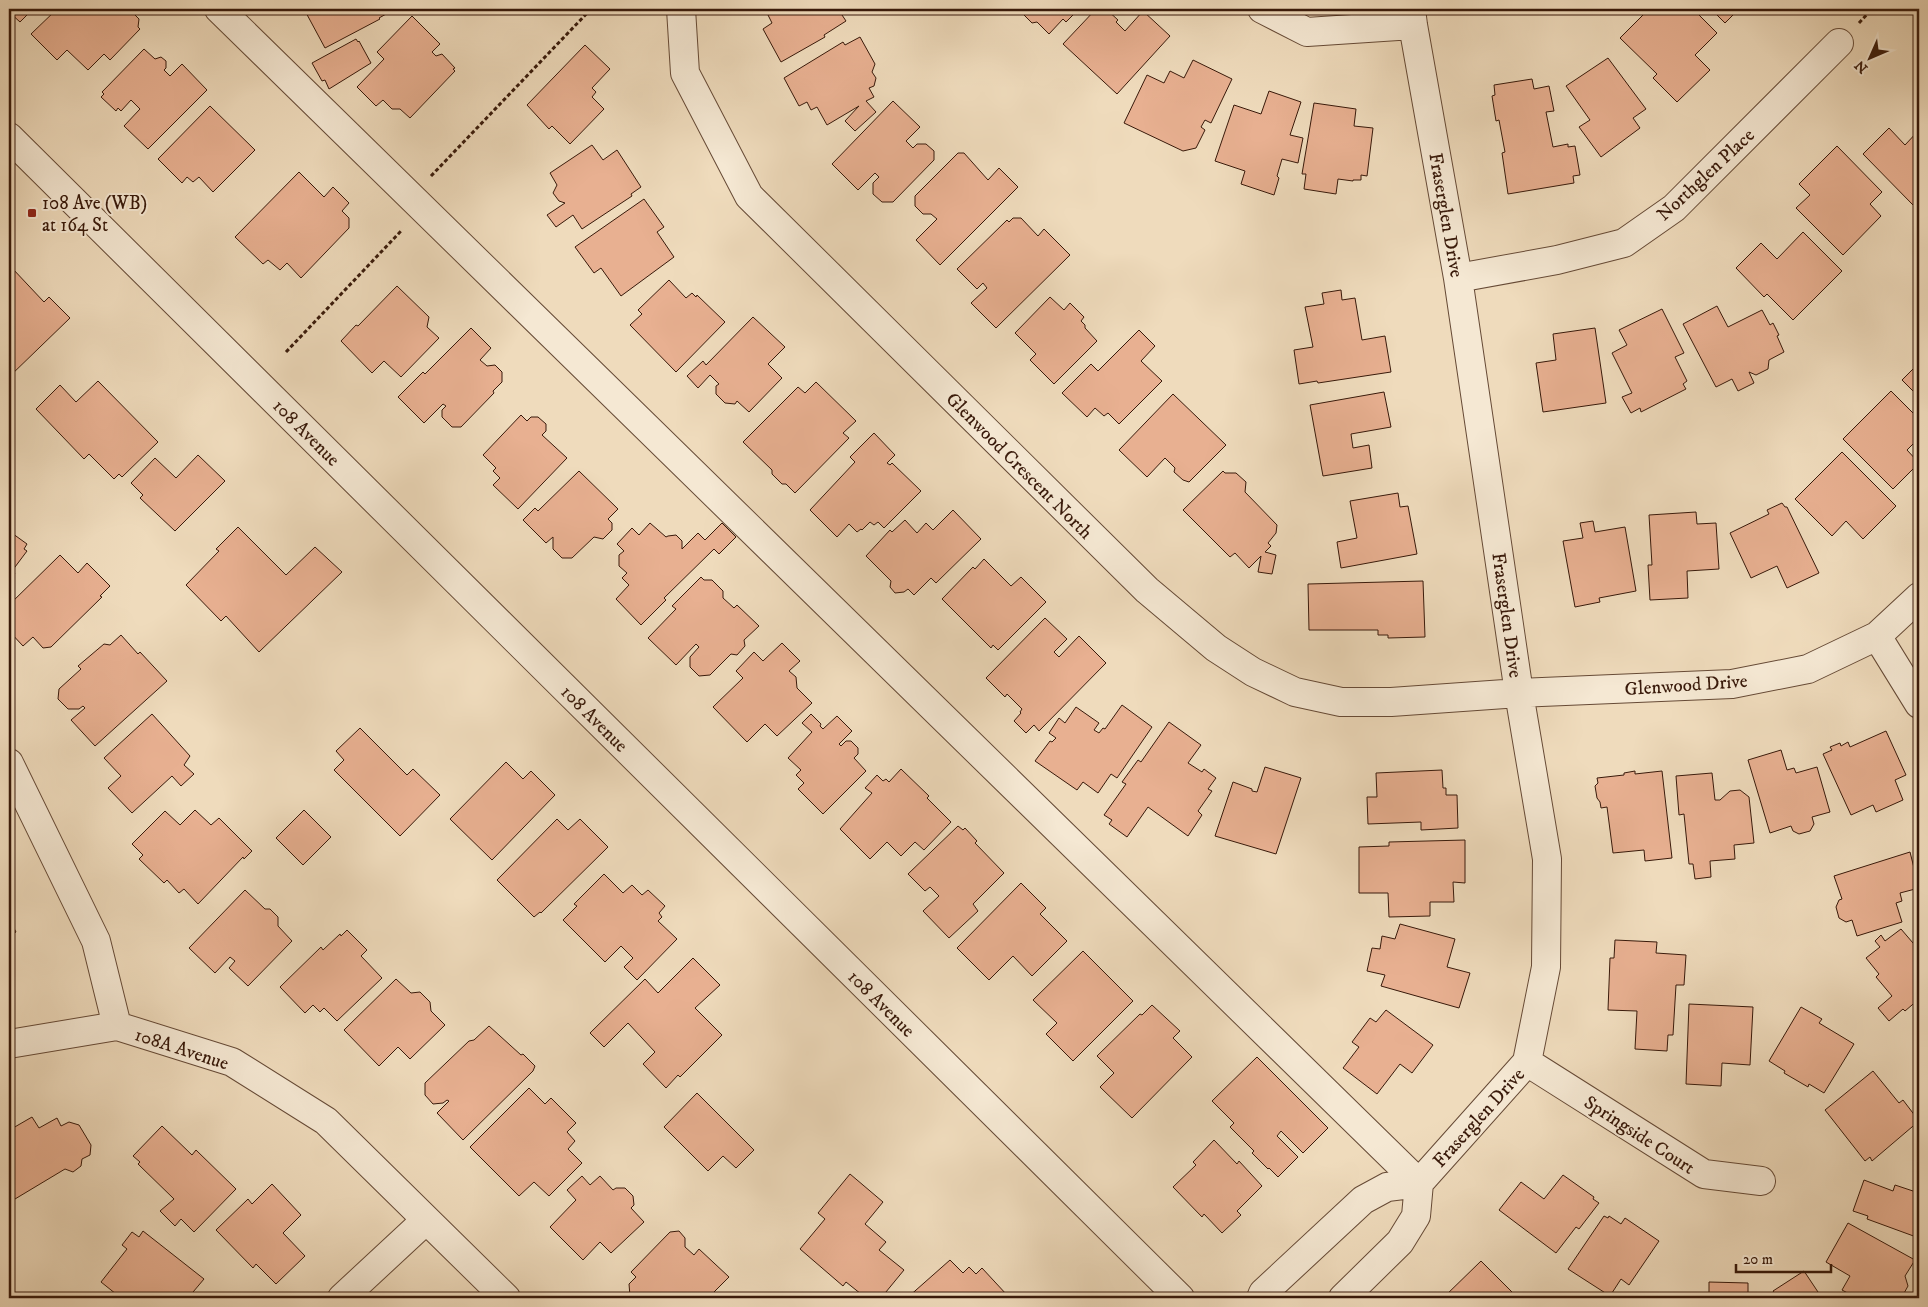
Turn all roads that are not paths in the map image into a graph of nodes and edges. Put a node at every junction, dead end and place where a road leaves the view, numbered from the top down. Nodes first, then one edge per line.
1 (219, 9) edge
2 (680, 9) edge
3 (1262, 9) edge
4 (1412, 17) edge
5 (1839, 44) dead end
6 (9, 137) edge
7 (1458, 278) junction
8 (1919, 597) edge
9 (1877, 636) junction
10 (1519, 693) junction
11 (1919, 704) edge
12 (9, 763) edge
13 (117, 1026) junction
14 (9, 1044) edge
15 (1527, 1062) junction
16 (1761, 1181) dead end
17 (1419, 1184) junction
18 (426, 1220) junction
19 (342, 1298) edge
20 (506, 1298) edge
21 (1180, 1298) edge
22 (1261, 1298) edge
23 (1343, 1298) edge

1 - 17 street
2 - 10 street, Glenwood Crescent North
3 - 4 street
4 - 7 street, Fraserglen Drive
5 - 7 street, Northglen Place
6 - 21 street, 108 Avenue
7 - 10 street, Fraserglen Drive
8 - 9 street, Glenwood Drive
9 - 10 street, Glenwood Drive
9 - 11 street
10 - 15 street, Fraserglen Drive
12 - 13 street, 108A Avenue
13 - 14 street
13 - 18 street, 108A Avenue
15 - 16 street, Springside Court
15 - 17 street, Fraserglen Drive
17 - 22 street, Fraserglen Drive
17 - 23 street, Fraserglen Drive
18 - 19 street
18 - 20 street, 108A Avenue

